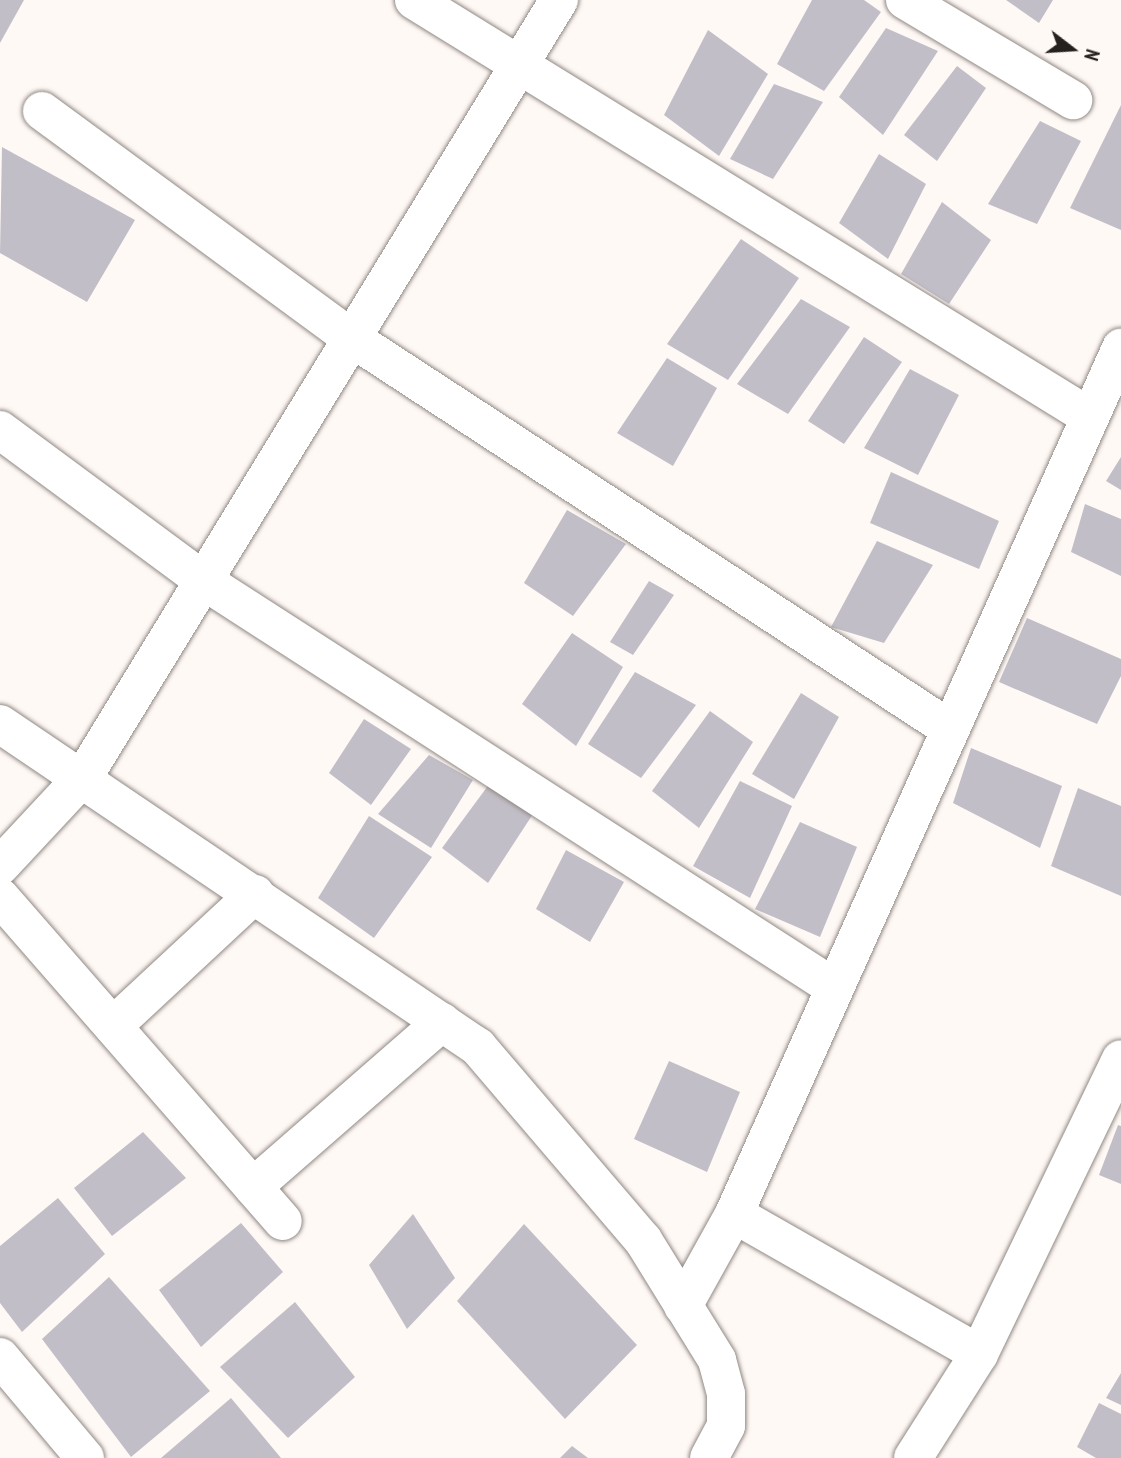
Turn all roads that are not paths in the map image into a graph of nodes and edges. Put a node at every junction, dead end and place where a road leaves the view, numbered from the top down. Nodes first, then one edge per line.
1 (414, 0) edge
2 (559, 0) edge
3 (905, 0) edge
4 (517, 65) junction
5 (1073, 100) dead end
6 (42, 111) dead end
7 (350, 337) junction
8 (1121, 348) edge
9 (1090, 417) junction
10 (0, 430) edge
11 (201, 579) junction
12 (0, 724) edge
13 (950, 729) junction
14 (84, 776) junction
15 (0, 866) edge
16 (255, 894) junction
17 (0, 897) edge
18 (835, 988) junction
19 (442, 1022) junction
20 (113, 1026) junction
21 (1121, 1059) edge
22 (253, 1187) junction
23 (734, 1214) junction
24 (283, 1222) dead end
25 (683, 1306) junction
26 (979, 1354) junction
27 (0, 1357) edge
28 (85, 1458) edge
29 (709, 1458) edge
30 (913, 1458) edge

1 - 4 street
2 - 4 street
3 - 5 street
4 - 7 street
4 - 9 street
6 - 7 street
7 - 11 street
7 - 13 street
8 - 9 street
9 - 13 street
10 - 11 street
11 - 14 street
11 - 18 street
12 - 14 street
13 - 18 street
14 - 15 street
14 - 16 street
16 - 19 street
16 - 20 street
17 - 20 street
18 - 23 street
19 - 22 street
19 - 25 street
20 - 22 street
21 - 26 street
22 - 24 street
23 - 25 street
23 - 26 street
25 - 29 street
26 - 30 street
27 - 28 street

